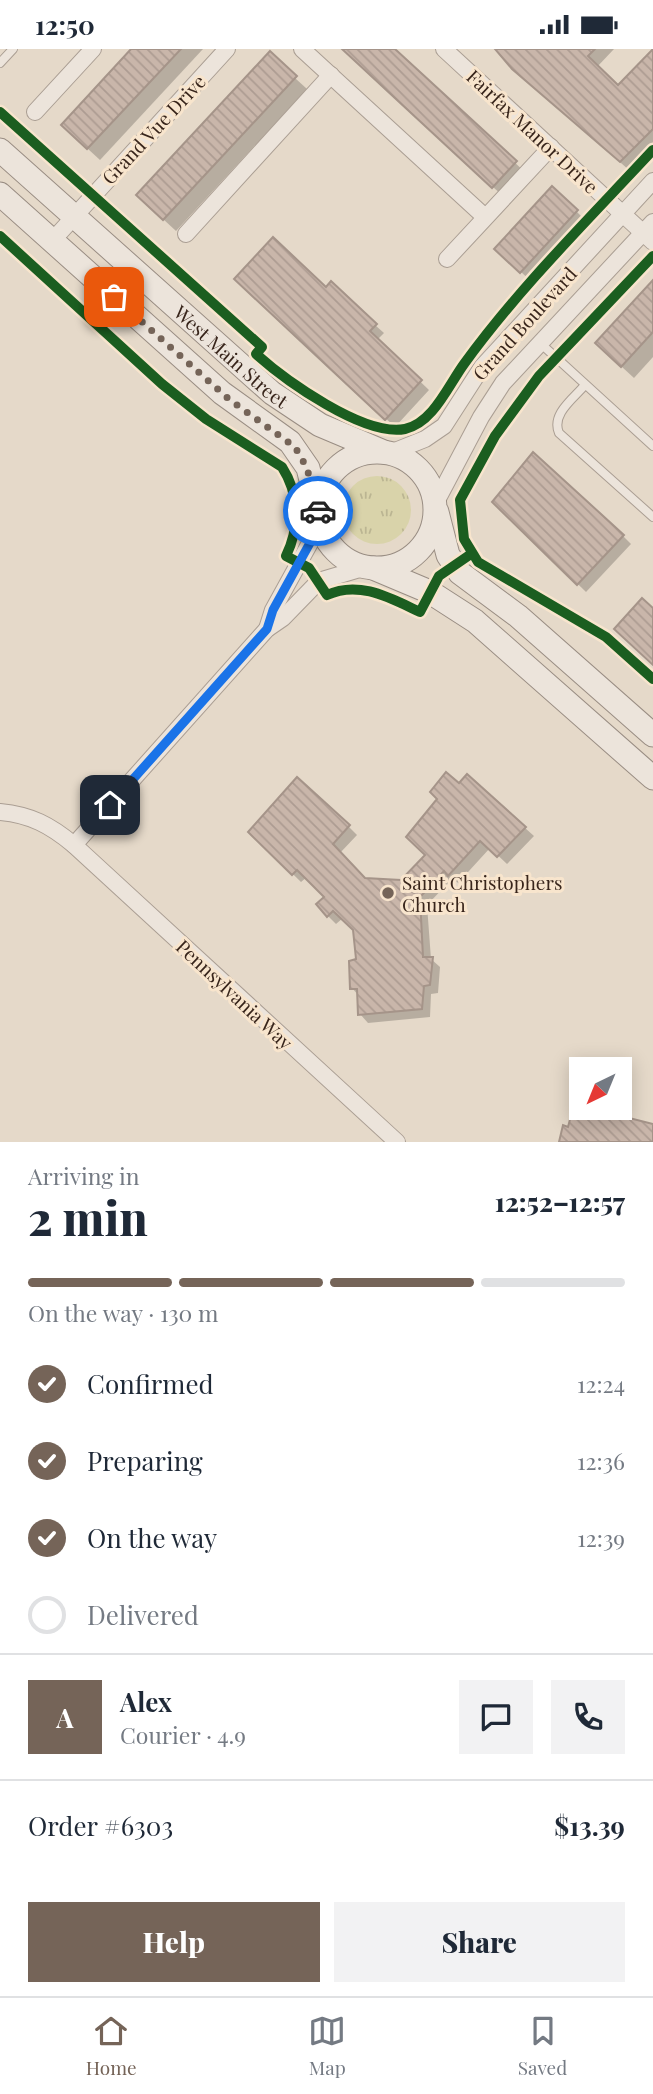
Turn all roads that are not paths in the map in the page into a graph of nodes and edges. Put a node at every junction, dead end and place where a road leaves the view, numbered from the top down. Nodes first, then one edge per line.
1 (93, 49) edge
2 (226, 49) edge
3 (302, 49) edge
4 (444, 49) edge
5 (7, 51) edge
6 (0, 63) edge
7 (331, 75) junction
8 (35, 112) dead end
9 (551, 147) junction
10 (0, 150) edge
11 (653, 181) edge
12 (0, 194) edge
13 (623, 214) junction
14 (73, 217) junction
15 (485, 217) junction
16 (650, 232) edge
17 (186, 234) dead end
18 (52, 241) junction
19 (447, 259) dead end
20 (539, 342) junction
21 (585, 385) junction
22 (653, 446) edge
23 (387, 453) junction
24 (435, 505) junction
25 (653, 517) edge
26 (320, 520) junction
27 (370, 567) junction
28 (267, 629) junction
29 (653, 735) edge
30 (653, 778) edge
31 (0, 812) edge
32 (74, 845) junction
33 (397, 1142) edge

1 - 8 street
2 - 14 street, Grand Vue Drive
3 - 7 street
4 - 9 street, Fairfax Manor Drive
5 - 6 lane
7 - 15 street
7 - 17 street
9 - 13 street, Fairfax Manor Drive
9 - 15 street
10 - 14 main road, West Main Street
11 - 13 street, Grand Boulevard
12 - 18 main road, West Main Street
13 - 16 street, Fairfax Manor Drive
13 - 23 street, Grand Boulevard
14 - 18 street, Grand Vue Drive
14 - 23 main road, West Main Street
15 - 19 street
16 - 20 street, Grand Boulevard
18 - 26 main road, West Main Street
20 - 21 lane
20 - 24 street, Grand Boulevard
21 - 22 lane
21 - 25 lane
23 - 24 main road
23 - 26 main road
24 - 27 main road
24 - 29 main road
26 - 27 main road
26 - 28 street
27 - 28 street
27 - 30 main road
28 - 32 street
31 - 32 street, Pennsylvania Way
32 - 33 street, Pennsylvania Way

